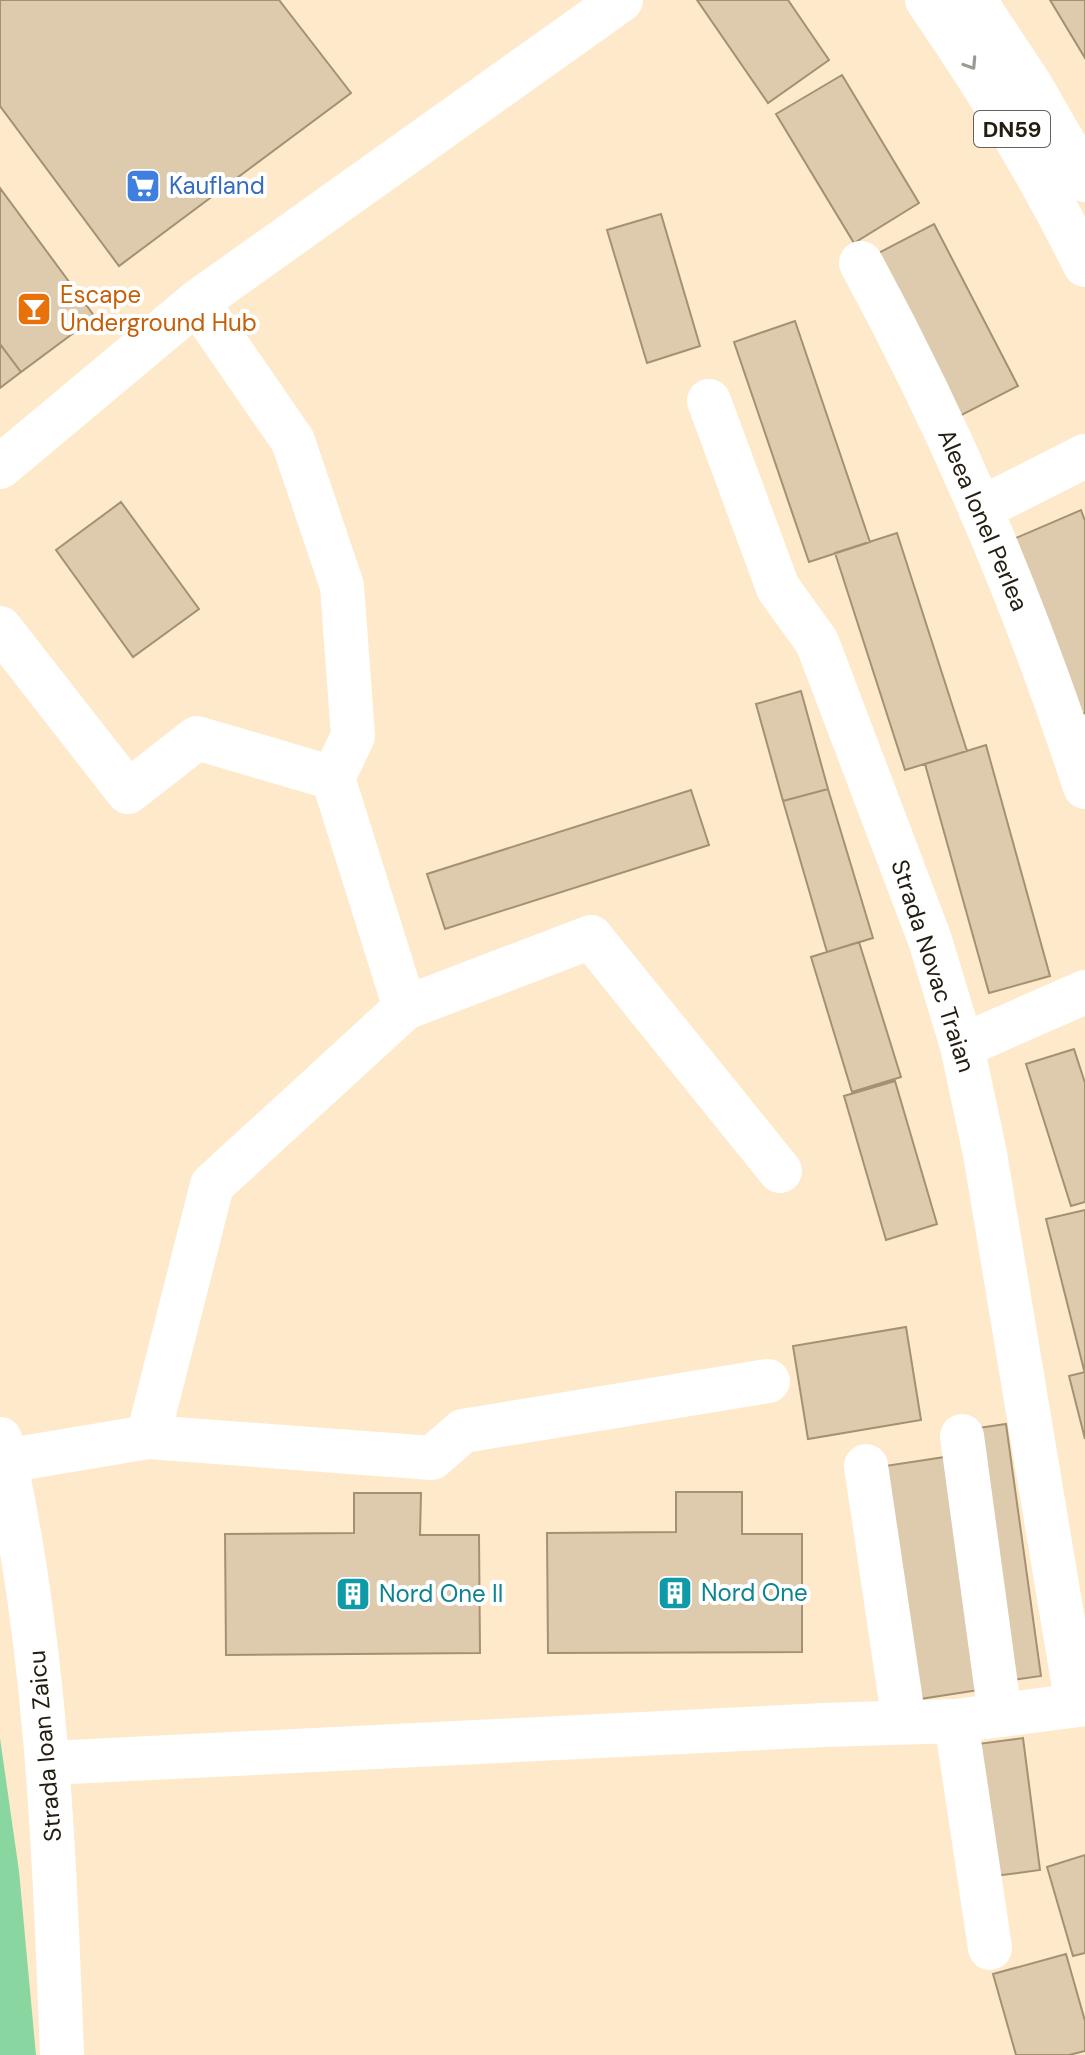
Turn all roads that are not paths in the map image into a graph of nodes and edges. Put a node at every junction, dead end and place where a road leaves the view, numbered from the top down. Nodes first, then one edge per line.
1 (621, 0) edge
2 (927, 0) edge
3 (974, 0) edge
4 (1085, 180) edge
5 (861, 263) dead end
6 (1085, 265) edge
7 (197, 302) junction
8 (709, 401) dead end
9 (1085, 456) edge
10 (0, 467) edge
11 (980, 509) junction
12 (0, 628) edge
13 (333, 778) junction
14 (1085, 787) edge
15 (1085, 992) edge
16 (405, 1008) junction
17 (962, 1046) junction
18 (780, 1171) dead end
19 (768, 1381) dead end
20 (962, 1436) dead end
21 (148, 1437) junction
22 (2, 1450) edge
23 (866, 1466) dead end
24 (1081, 1704) edge
25 (1000, 1715) junction
26 (956, 1721) junction
27 (904, 1722) junction
28 (49, 1763) junction
29 (990, 1948) dead end
30 (62, 2055) edge

1 - 7 street
2 -> 6 street, DN59
3 - 4 street, DN59
5 - 11 street, Aleea Ionel Perlea
7 - 10 street
7 - 13 street
8 - 17 street, Strada Novac Traian
9 - 11 street
11 - 14 street, Aleea Ionel Perlea
12 - 13 street
13 - 16 street
15 - 17 street
16 - 18 street
16 - 21 street
17 - 24 street, Strada Novac Traian
19 - 21 street
20 - 25 street
21 - 22 street
22 - 28 street, Strada Ioan Zaicu
23 - 27 street
24 - 25 street
25 - 26 street
26 - 27 street
26 - 29 street
27 - 28 street
28 - 30 street, Strada Ioan Zaicu

